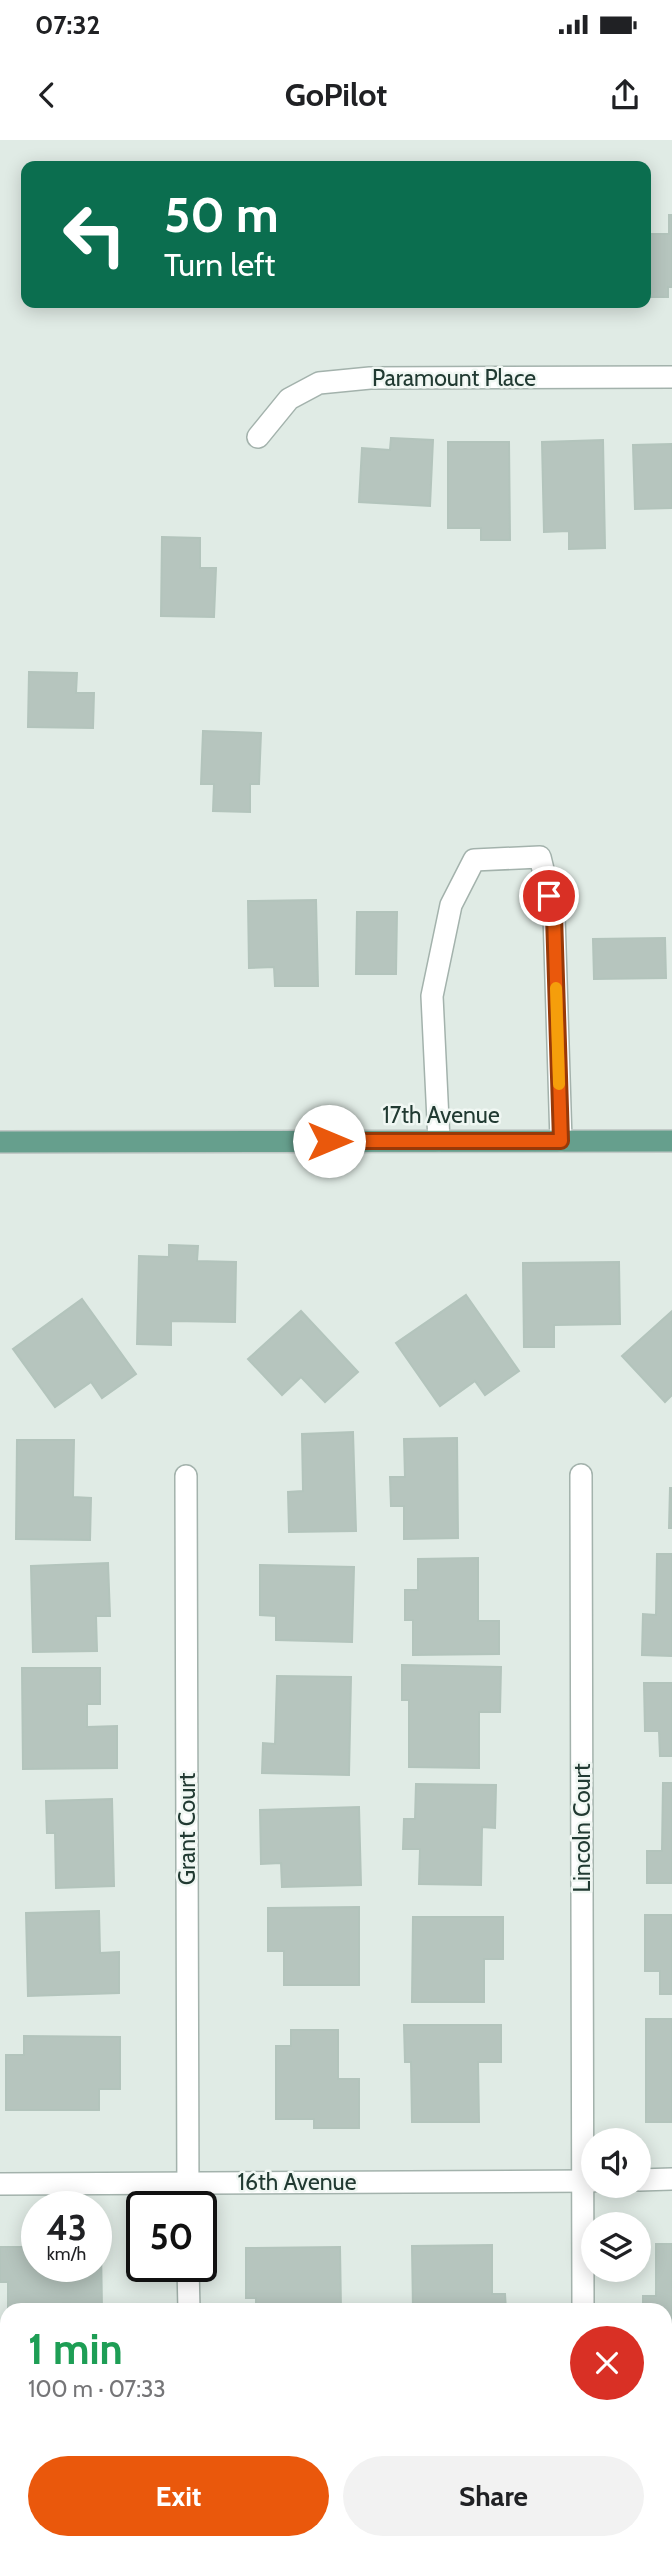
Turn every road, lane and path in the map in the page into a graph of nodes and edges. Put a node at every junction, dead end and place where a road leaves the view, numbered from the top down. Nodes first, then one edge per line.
1 (672, 377) edge
2 (258, 437) dead end
3 (439, 1141) junction
4 (561, 1141) junction
5 (672, 1141) edge
6 (0, 1142) edge
7 (581, 1475) dead end
8 (186, 1476) dead end
9 (587, 2128) edge
10 (672, 2179) edge
11 (651, 2180) edge
12 (581, 2181) edge
13 (188, 2182) junction
14 (0, 2184) edge
15 (188, 2191) edge
16 (587, 2198) edge
17 (188, 2282) edge
18 (189, 2303) edge
19 (583, 2303) edge

1 - 2 street, Paramount Place
3 - 4 main road, 17th Avenue
3 - 4 street
3 - 6 main road, 17th Avenue
4 - 5 main road, 17th Avenue
7 - 9 street, Lincoln Court
8 - 13 street, Grant Court
10 - 11 street
12 - 13 street, 16th Avenue
13 - 14 street, 16th Avenue
13 - 15 street, Grant Court
16 - 19 street, Lincoln Court
17 - 18 street

